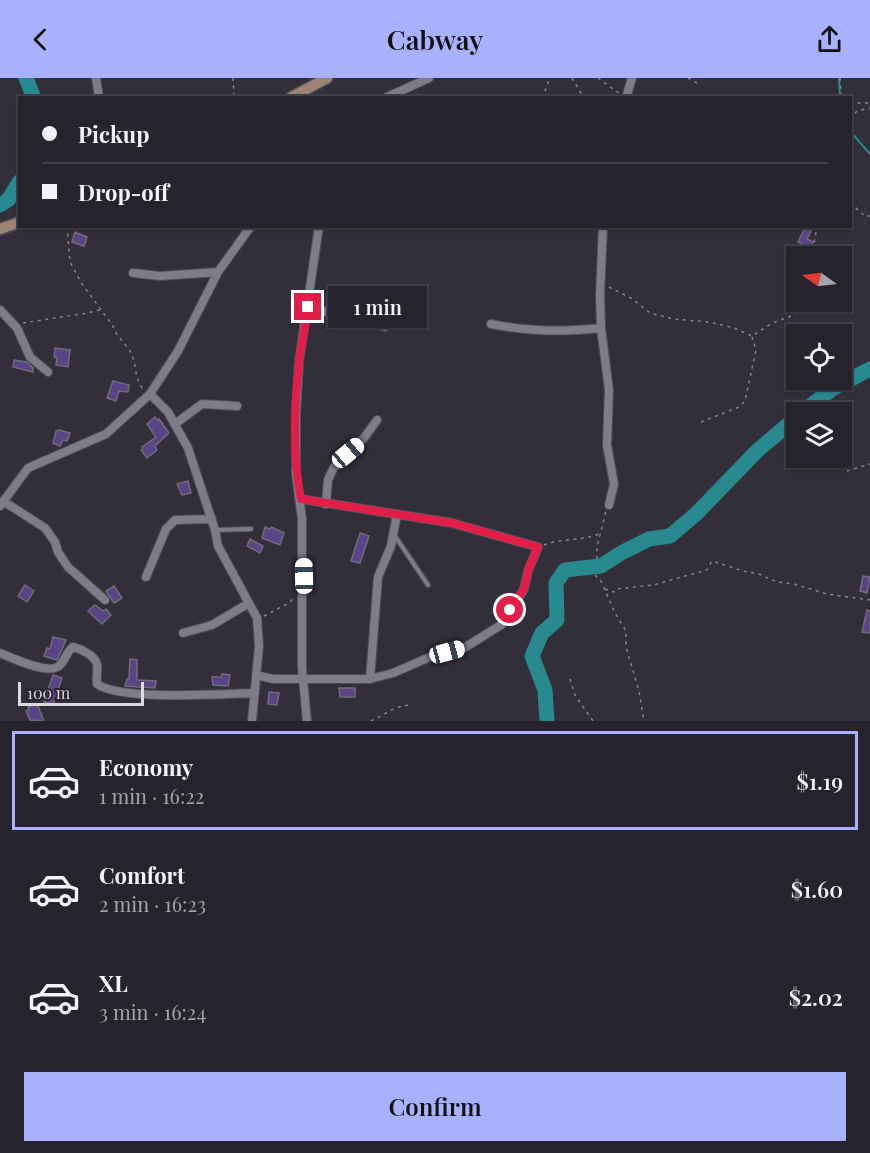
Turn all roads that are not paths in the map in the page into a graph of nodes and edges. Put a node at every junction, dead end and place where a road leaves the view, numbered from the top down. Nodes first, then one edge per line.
1 (96, 78) edge
2 (327, 78) edge
3 (429, 78) edge
4 (632, 78) edge
5 (99, 96) edge
6 (294, 96) edge
7 (389, 96) edge
8 (626, 96) edge
9 (18, 223) edge
10 (250, 228) edge
11 (319, 228) edge
12 (603, 228) edge
13 (0, 229) edge
14 (133, 273) dead end
15 (218, 273) junction
16 (308, 307) junction
17 (0, 310) edge
18 (491, 324) dead end
19 (385, 327) dead end
20 (601, 328) junction
21 (48, 372) dead end
22 (150, 394) junction
23 (237, 406) dead end
24 (377, 420) dead end
25 (175, 424) junction
26 (2, 499) edge
27 (301, 499) junction
28 (326, 504) junction
29 (609, 505) road end
30 (397, 514) junction
31 (212, 519) junction
32 (251, 529) dead end
33 (215, 530) junction
34 (394, 535) junction
35 (146, 577) dead end
36 (428, 585) dead end
37 (105, 600) dead end
38 (249, 603) junction
39 (183, 633) dead end
40 (0, 653) edge
41 (256, 675) junction
42 (304, 679) junction
43 (370, 679) junction
44 (255, 693) junction
45 (252, 721) edge
46 (307, 721) edge

1 - 5 street
2 - 6 street
3 - 7 street
4 - 8 street
9 - 13 street
10 - 15 street
11 - 16 street
12 - 20 street
14 - 15 street
15 - 22 street
16 - 19 street
16 - 27 street
17 - 21 street
18 - 20 street
20 - 29 street
22 - 25 street
22 - 26 street
23 - 25 street
24 - 28 street
25 - 31 street
26 - 37 street
27 - 28 street
27 - 42 street
28 - 30 street
30 - 34 street
30 - 43 street
31 - 33 street
31 - 35 street
32 - 33 lane
33 - 38 street
34 - 36 lane
34 - 43 street
38 - 39 street
38 - 41 street
40 - 44 street
41 - 42 street
41 - 44 street
42 - 43 street
42 - 46 street
44 - 45 street

